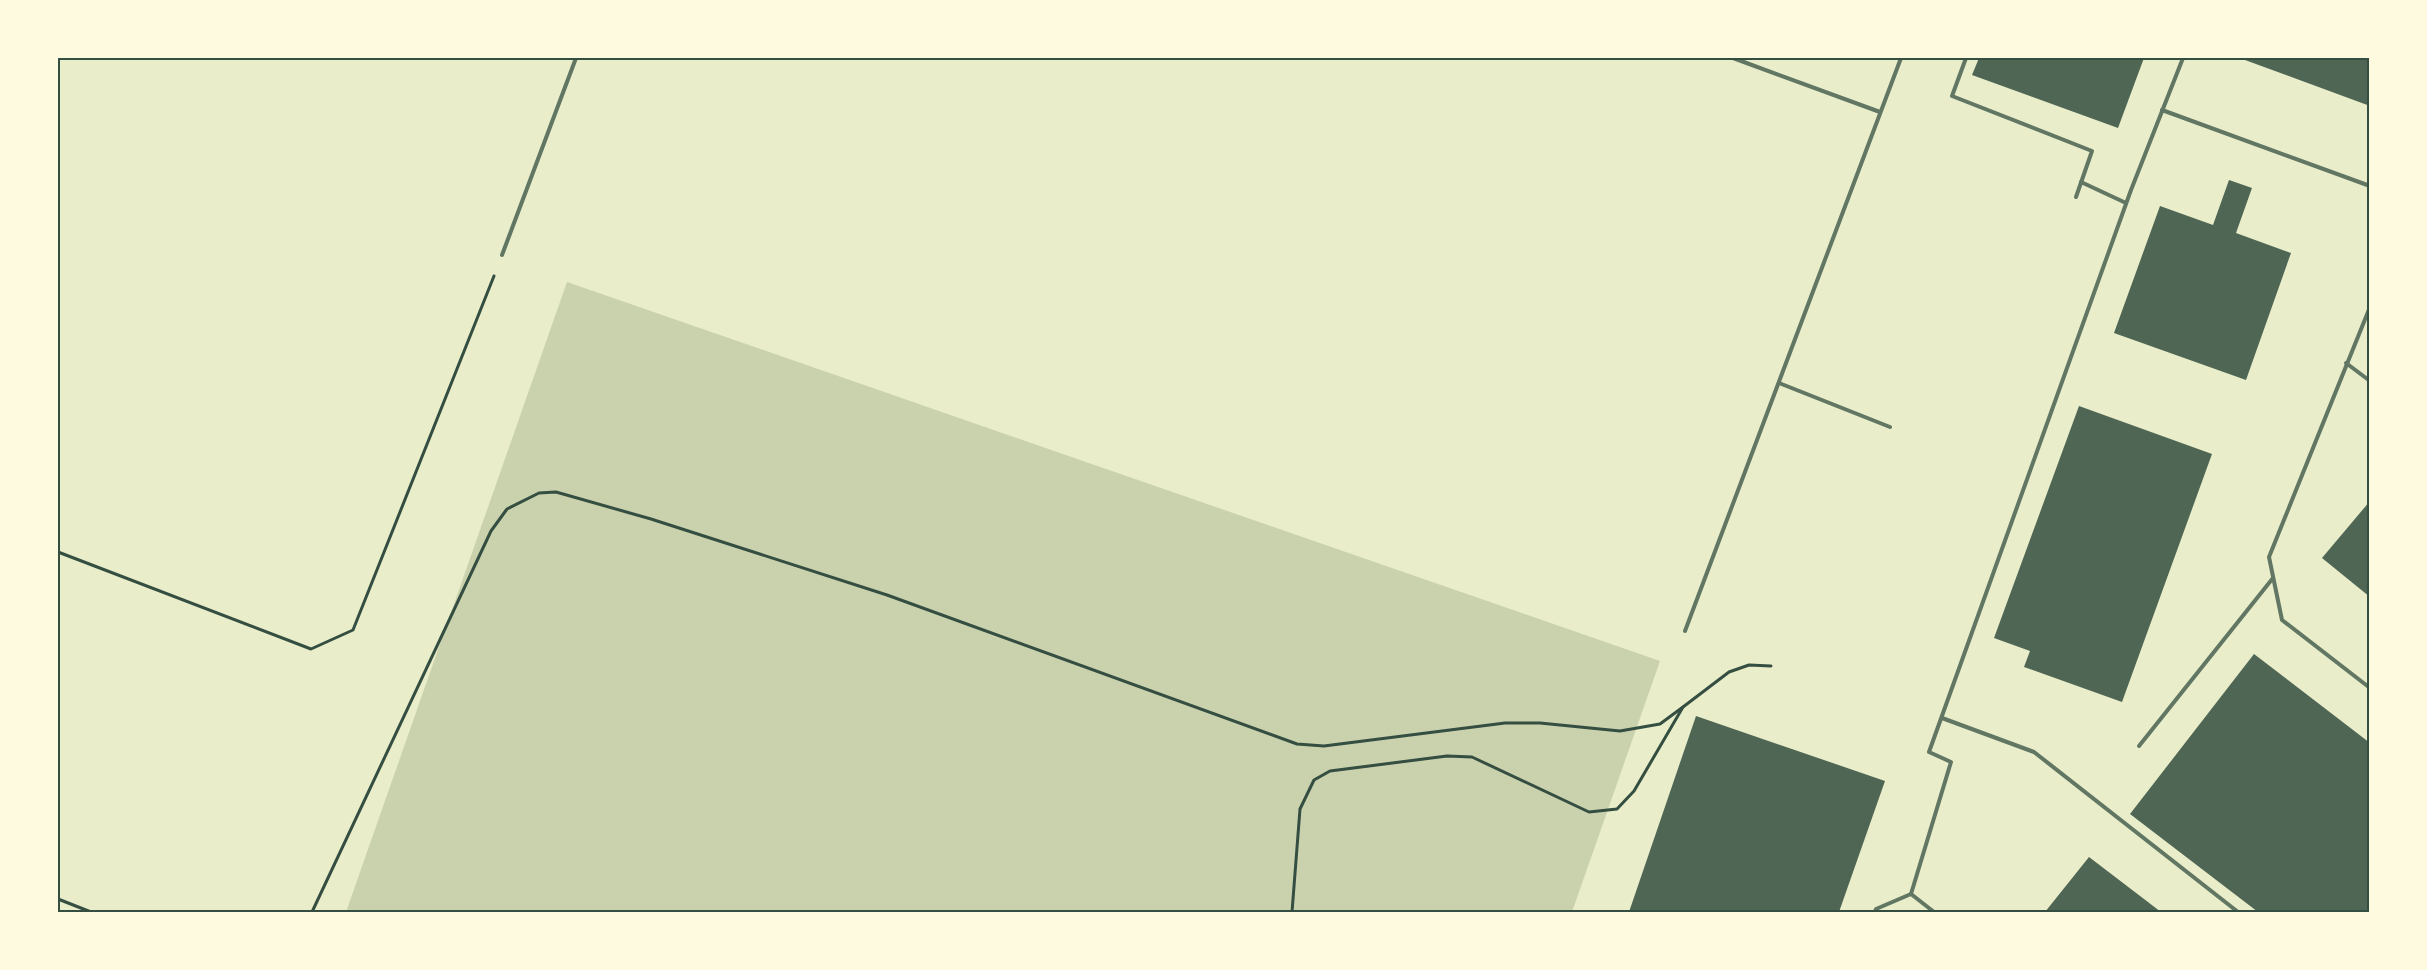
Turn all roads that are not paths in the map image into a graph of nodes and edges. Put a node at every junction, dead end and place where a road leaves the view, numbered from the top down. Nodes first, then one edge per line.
1 (576, 58) edge
2 (1733, 58) edge
3 (1900, 58) edge
4 (1966, 58) edge
5 (2183, 58) edge
6 (2162, 110) junction
7 (1880, 112) junction
8 (2081, 182) junction
9 (2370, 186) edge
10 (2076, 197) dead end
11 (2126, 203) junction
12 (502, 255) road end
13 (2370, 307) edge
14 (2346, 363) junction
15 (1778, 382) junction
16 (2370, 382) edge
17 (1890, 427) dead end
18 (2273, 578) junction
19 (1685, 631) dead end
20 (2370, 688) edge
21 (1942, 718) junction
22 (2139, 746) dead end
23 (1910, 894) junction
24 (1874, 912) edge
25 (1934, 912) edge
26 (2238, 912) edge

1 - 12 lane
2 - 7 lane
3 - 7 lane
4 - 8 lane
5 - 6 lane
6 - 9 lane
6 - 11 lane
7 - 15 lane
8 - 10 lane
8 - 11 lane
11 - 21 lane
13 - 14 lane
14 - 16 lane
14 - 18 lane
15 - 17 lane
15 - 19 lane
18 - 20 lane
18 - 22 lane
21 - 23 lane
21 - 26 lane
23 - 24 lane
23 - 25 lane

